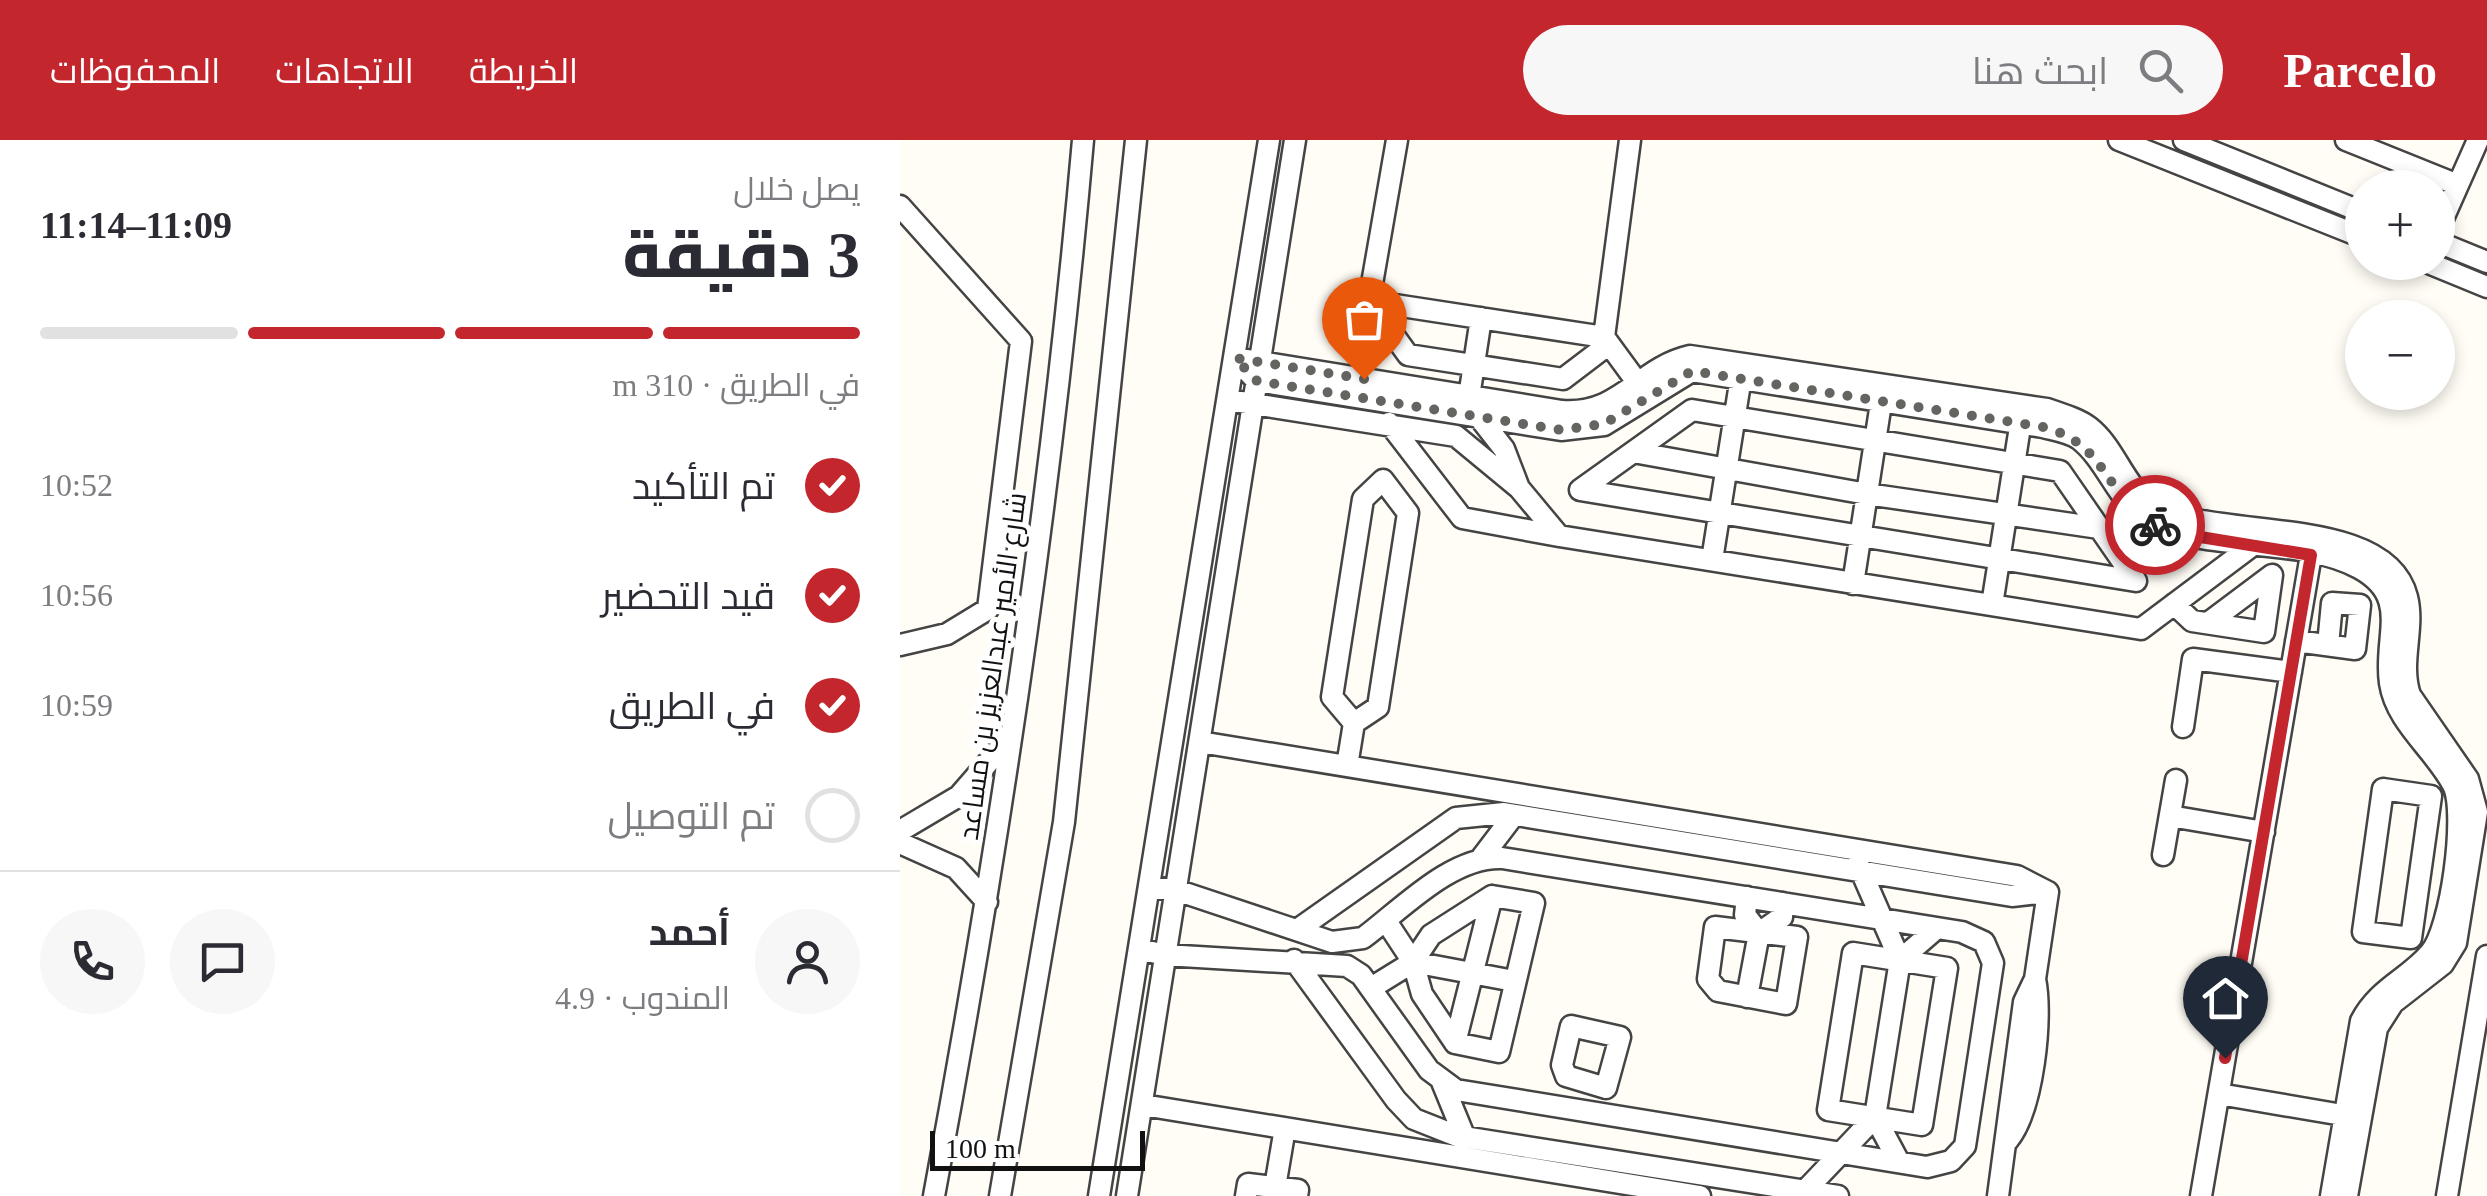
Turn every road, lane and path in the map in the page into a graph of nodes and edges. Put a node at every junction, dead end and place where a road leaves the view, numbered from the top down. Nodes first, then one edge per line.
1 (1083, 140) edge
2 (1136, 140) edge
3 (1269, 140) edge
4 (1295, 140) edge
5 (1397, 140) edge
6 (1630, 140) edge
7 (2118, 140) edge
8 (2184, 140) edge
9 (2346, 140) edge
10 (2478, 140) edge
11 (2381, 146) edge
12 (2458, 184) junction
13 (2455, 191) edge
14 (2345, 205) edge
15 (900, 206) edge
16 (2345, 230) edge
17 (2455, 249) edge
18 (2487, 262) edge
19 (2455, 274) edge
20 (2487, 287) edge
21 (1369, 301) junction
22 (1480, 318) junction
23 (1606, 340) junction
24 (1235, 358) junction
25 (1474, 365) junction
26 (1258, 371) junction
27 (1742, 377) junction
28 (1643, 391) junction
29 (1883, 392) junction
30 (1228, 400) junction
31 (1253, 403) junction
32 (1471, 410) junction
33 (2022, 414) junction
34 (1735, 418) junction
35 (1389, 423) junction
36 (1875, 442) junction
37 (1633, 452) junction
38 (2014, 464) junction
39 (1727, 469) junction
40 (1519, 488) junction
41 (1867, 494) junction
42 (1720, 513) junction
43 (2006, 513) junction
44 (2099, 528) junction
45 (1558, 536) junction
46 (1860, 536) junction
47 (2253, 545) junction
48 (2313, 546) junction
49 (2000, 559) junction
50 (1712, 560) junction
51 (1852, 584) junction
52 (2174, 604) junction
53 (1992, 605) junction
54 (2208, 624) dead end
55 (2296, 641) junction
56 (900, 645) edge
57 (2328, 646) dead end
58 (2291, 672) junction
59 (1354, 722) junction
60 (2182, 727) dead end
61 (1012, 736) junction
62 (1200, 742) junction
63 (1347, 766) junction
64 (2176, 780) dead end
65 (1528, 810) junction
66 (2170, 816) junction
67 (1676, 830) junction
68 (900, 831) edge
69 (2264, 832) junction
70 (900, 843) edge
71 (1852, 848) junction
72 (2163, 855) dead end
73 (1482, 857) junction
74 (2421, 868) junction
75 (1862, 872) junction
76 (1937, 873) junction
77 (2460, 873) junction
78 (1150, 887) junction
79 (1176, 890) junction
80 (1492, 896) junction
81 (1748, 897) junction
82 (986, 902) junction
83 (1783, 903) junction
84 (1883, 919) junction
85 (1386, 921) junction
86 (1938, 928) junction
87 (1297, 930) junction
88 (1759, 933) junction
89 (1140, 950) junction
90 (1166, 955) junction
91 (2487, 956) edge
92 (1294, 960) junction
93 (1900, 960) junction
94 (1412, 962) junction
95 (1473, 973) junction
96 (1514, 981) junction
97 (1371, 988) junction
98 (1748, 997) junction
99 (1455, 1043) junction
100 (1442, 1082) junction
101 (2219, 1094) junction
102 (1142, 1104) junction
103 (1576, 1110) junction
104 (1875, 1117) junction
105 (2353, 1117) junction
106 (1623, 1118) junction
107 (1285, 1128) junction
108 (1465, 1138) junction
109 (1490, 1151) junction
110 (1844, 1153) junction
111 (1900, 1162) junction
112 (1639, 1175) junction
113 (1275, 1188) junction
114 (1802, 1193) edge
115 (934, 1196) edge
116 (1000, 1196) edge
117 (1099, 1196) edge
118 (1128, 1196) edge
119 (1246, 1196) edge
120 (1297, 1196) edge
121 (1700, 1196) edge
122 (1838, 1196) edge
123 (1998, 1196) edge
124 (2201, 1196) edge
125 (2331, 1196) edge
126 (2347, 1196) edge
127 (2447, 1196) edge

1 - 61 street, شارع الأمير عبدالعزيز بن مساعد
2 - 116 street
3 - 24 street
4 - 26 street
5 - 21 street
6 - 23 street
7 - 16 street
8 - 14 street
9 - 11 street
10 - 12 street
11 - 12 street
12 - 13 street
15 - 56 street
17 - 18 street
19 - 20 street
21 - 22 street
21 - 25 street
22 - 23 street
22 - 25 street
23 - 25 street
23 - 28 street
24 - 26 street
24 - 30 street
25 - 32 street
26 - 31 street
26 - 32 street
27 - 28 street
27 - 29 street
27 - 34 street
28 - 29 street
28 - 32 street
29 - 33 street
29 - 36 street
30 - 31 street
30 - 78 street
31 - 35 street
31 - 62 street
32 - 40 street
33 - 38 street
33 - 47 street
33 - 48 street
34 - 36 street
34 - 37 street
34 - 39 street
35 - 40 street
35 - 45 street
36 - 38 street
36 - 41 street
37 - 39 street
37 - 42 street
38 - 43 street
38 - 44 street
39 - 41 street
39 - 42 street
40 - 45 street
41 - 43 street
41 - 46 street
42 - 46 street
42 - 50 street
43 - 44 street
43 - 49 street
44 - 49 street
45 - 50 street
46 - 49 street
46 - 51 street
47 - 48 street
47 - 52 street
48 - 55 street
48 - 77 street
49 - 53 street
50 - 51 street
51 - 53 street
52 - 53 street
52 - 54 street
55 - 57 street
55 - 58 street
58 - 60 street
58 - 69 street
59 - 59 street
59 - 63 street
61 - 68 street
61 - 82 street, شارع الأمير عبدالعزيز بن مساعد
62 - 63 street
62 - 79 street
63 - 65 street
64 - 66 street
65 - 67 street
65 - 73 street
65 - 87 street
66 - 69 street
66 - 72 street
67 - 71 street
67 - 75 street
69 - 101 street
70 - 82 street
71 - 75 street
71 - 76 street
73 - 81 street
73 - 85 street
74 - 74 street
74 - 77 street
75 - 76 street
75 - 84 street
76 - 123 street
77 - 105 street
78 - 79 street
78 - 89 street
79 - 87 street
79 - 90 street
80 - 94 street
80 - 95 street
80 - 96 street
81 - 83 street
81 - 88 street
82 - 115 street, شارع الأمير عبدالعزيز بن مساعد
83 - 84 street
83 - 88 street
84 - 86 street
84 - 93 street
85 - 87 street
85 - 94 street
86 - 93 street
86 - 111 street
88 - 98 street
88 - 98 street
88 - 98 street
89 - 90 street
89 - 117 street
90 - 92 street
90 - 102 street
91 - 127 street
92 - 97 street
92 - 108 street
93 - 104 street
93 - 104 street
93 - 104 street
94 - 95 street
94 - 97 street
94 - 99 street
95 - 96 street
95 - 99 street
96 - 99 street
97 - 100 street
100 - 103 street
100 - 108 street
101 - 105 street
101 - 124 street
102 - 107 street
102 - 118 street
103 - 106 street
103 - 106 street
104 - 110 street
104 - 111 street
105 - 125 street
105 - 126 street
106 - 110 street
107 - 109 street
107 - 113 street
108 - 109 street
109 - 112 street
110 - 111 street
110 - 114 street
112 - 114 street
112 - 121 street
113 - 119 street
113 - 120 street
114 - 122 street

